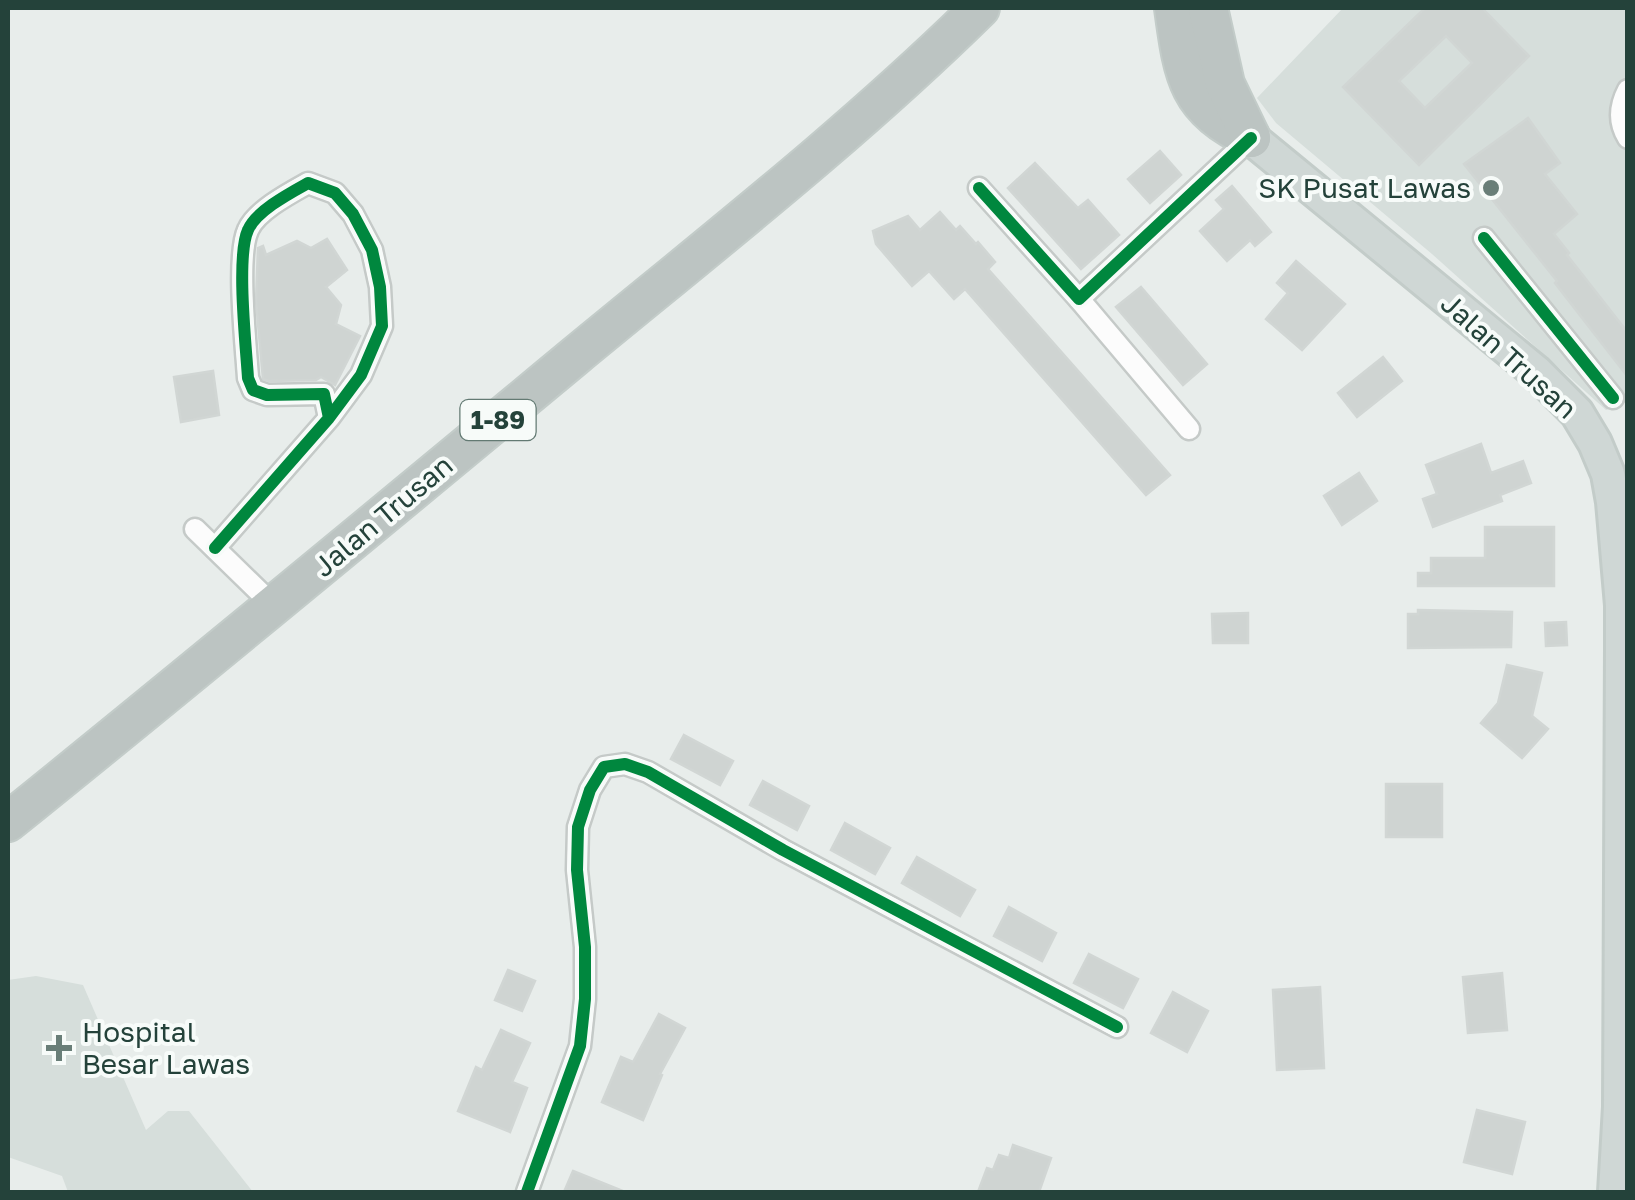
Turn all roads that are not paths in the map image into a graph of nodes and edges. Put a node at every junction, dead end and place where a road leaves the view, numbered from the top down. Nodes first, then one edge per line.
1 (1174, 8) edge
2 (1208, 8) edge
3 (967, 13) edge
4 (1628, 90) edge
5 (1252, 138) junction
6 (1628, 138) edge
7 (979, 188) dead end
8 (1484, 238) dead end
9 (380, 288) junction
10 (1079, 299) junction
11 (324, 394) junction
12 (1620, 396) edge
13 (1577, 412) junction
14 (329, 418) junction
15 (1190, 429) dead end
16 (195, 529) dead end
17 (215, 548) junction
18 (1625, 604) edge
19 (274, 606) junction
20 (8, 822) edge
21 (1624, 856) edge
22 (1117, 1027) dead end
23 (527, 1192) edge
24 (1615, 1192) edge

1 - 5 highway, Jalan Trusan
2 - 5 highway, Jalan Trusan
3 - 19 highway, Jalan Trusan / 1-89
4 - 6 street
5 - 10 street
5 - 13 main road, Jalan Trusan
7 - 10 street
8 - 12 street
9 - 11 street
9 - 11 street
9 - 14 street
10 - 15 street
11 - 14 street
12 - 13 street
13 - 18 main road, Jalan Trusan
14 - 17 street
16 - 17 street
17 - 19 street
18 - 21 main road, Jalan Trusan
19 - 20 highway, Jalan Trusan / 1-89
21 - 24 main road, Jalan Trusan
22 - 23 street

